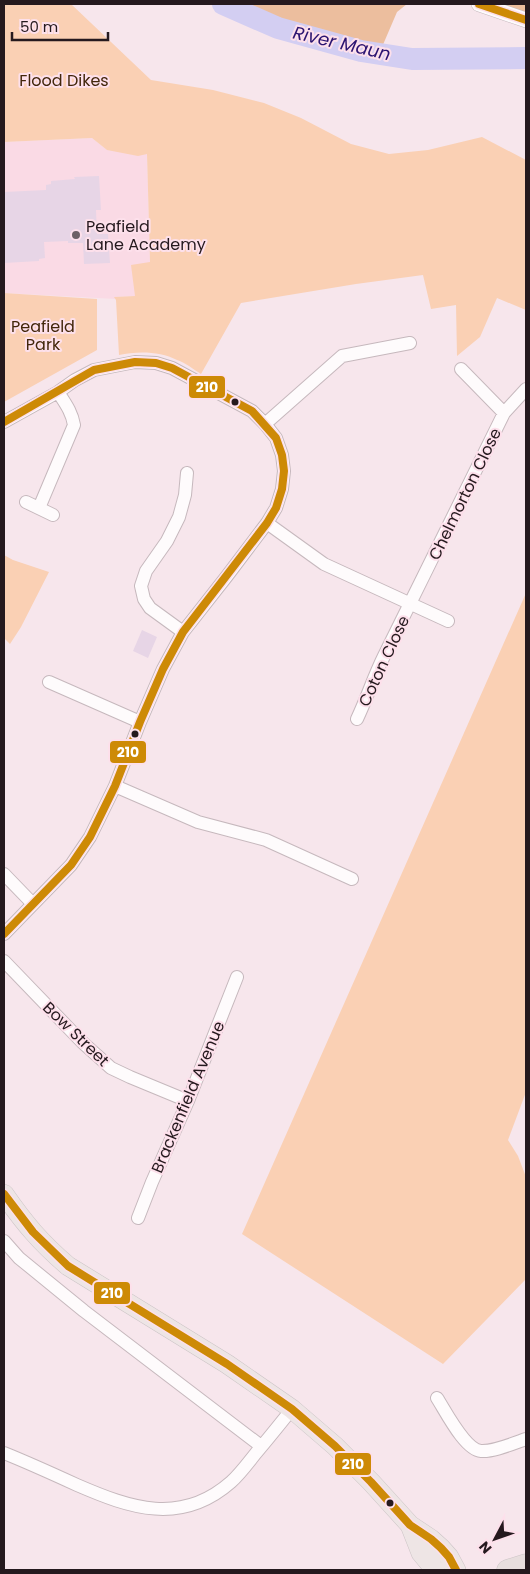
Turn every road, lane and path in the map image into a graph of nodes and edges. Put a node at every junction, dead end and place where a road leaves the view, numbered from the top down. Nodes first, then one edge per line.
1 (479, 4) edge
2 (526, 20) edge
3 (410, 343) dead end
4 (461, 369) dead end
5 (526, 389) edge
6 (58, 392) junction
7 (504, 414) junction
8 (4, 422) edge
9 (265, 424) junction
10 (187, 472) dead end
11 (26, 502) dead end
12 (39, 508) junction
13 (54, 516) dead end
14 (266, 523) junction
15 (411, 604) junction
16 (448, 622) dead end
17 (183, 632) junction
18 (49, 682) dead end
19 (356, 719) dead end
20 (140, 722) junction
21 (115, 786) junction
22 (4, 874) edge
23 (352, 879) dead end
24 (33, 904) junction
25 (4, 934) edge
26 (4, 961) edge
27 (237, 977) dead end
28 (188, 1101) junction
29 (4, 1194) edge
30 (138, 1218) dead end
31 (4, 1241) edge
32 (437, 1398) dead end
33 (292, 1409) junction
34 (526, 1439) edge
35 (262, 1446) junction
36 (4, 1453) edge
37 (410, 1525) junction
38 (526, 1564) edge
39 (435, 1570) edge
40 (456, 1570) edge
41 (507, 1570) edge

1 - 2 street
3 - 9 street
4 - 7 street
5 - 7 street, Chelmorton Close
6 - 8 street
6 - 9 street
6 - 12 street
7 - 15 street, Chelmorton Close
9 - 14 street
10 - 17 street
11 - 12 street
12 - 13 street
14 - 15 street
14 - 17 street
15 - 16 street
15 - 19 street, Coton Close
17 - 20 street
18 - 20 street
20 - 21 street
21 - 23 street
21 - 24 street
22 - 24 street
24 - 25 street
26 - 28 street, Bow Street
27 - 28 street, Brackenfield Avenue
28 - 30 street, Brackenfield Avenue
29 - 33 main road
31 - 35 street
32 - 34 street
33 - 35 street
33 - 37 main road
35 - 36 street
37 - 39 main road
37 - 40 main road
38 - 41 highway

